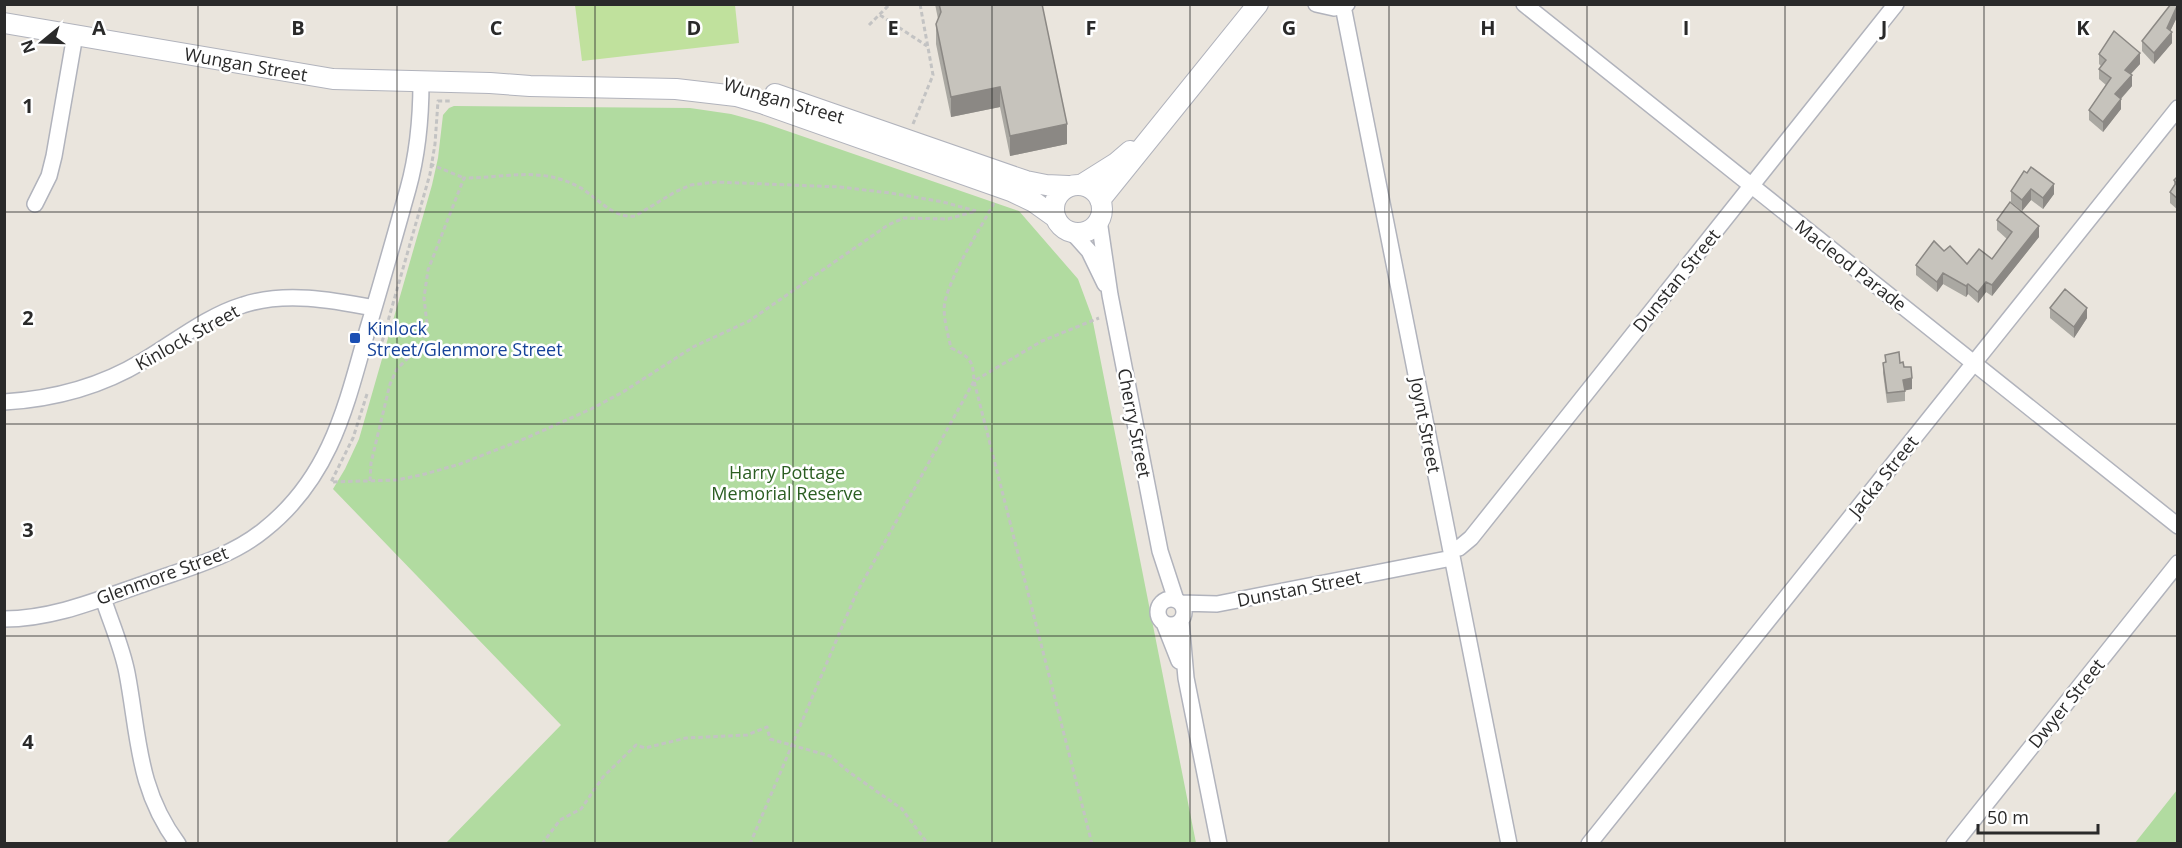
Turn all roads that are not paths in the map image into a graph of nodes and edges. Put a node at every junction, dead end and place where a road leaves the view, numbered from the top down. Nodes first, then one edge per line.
1 (1258, 4) edge
2 (1316, 4) edge
3 (1524, 4) edge
4 (1896, 4) edge
5 (1345, 5) edge
6 (4, 23) edge
7 (75, 35) junction
8 (420, 82) junction
9 (490, 83) junction
10 (2178, 108) edge
11 (1161, 125) junction
12 (1074, 186) junction
13 (1751, 186) junction
14 (35, 204) dead end
15 (1100, 210) junction
16 (1055, 217) junction
17 (1072, 232) junction
18 (1110, 295) junction
19 (374, 308) junction
20 (1973, 363) junction
21 (4, 402) edge
22 (2178, 526) edge
23 (1160, 551) junction
24 (1451, 554) junction
25 (2178, 563) edge
26 (102, 598) junction
27 (1161, 605) junction
28 (1180, 611) junction
29 (4, 619) edge
30 (1164, 623) junction
31 (1186, 678) junction
32 (178, 843) edge
33 (1219, 843) edge
34 (1509, 843) edge
35 (1590, 843) edge
36 (1954, 843) edge

1 - 11 street
2 - 5 street
3 - 13 street, Macleod Parade
4 - 13 street, Dunstan Street
5 - 24 street, Joynt Street
6 - 7 street, Wungan Street
7 - 8 street, Wungan Street
7 - 14 street
8 - 9 street, Wungan Street
8 - 19 street, Glenmore Street
9 - 12 street, Wungan Street
9 - 16 street, Wungan Street
10 - 20 street, Jacka Street
11 - 12 street
11 - 15 street
12 - 15 street
12 - 16 street
13 - 20 street, Macleod Parade
13 - 24 street, Dunstan Street
15 - 17 street
15 - 18 street, Cherry Street
16 - 17 street
17 - 18 street, Cherry Street
18 - 23 street, Cherry Street
19 - 21 street, Kinlock Street
19 - 26 street, Glenmore Street
20 - 22 street, Macleod Parade
20 - 35 street, Jacka Street
23 - 27 street, Cherry Street
23 - 28 street, Cherry Street
24 - 28 street, Dunstan Street
24 - 34 street, Joynt Street
25 - 36 street, Dwyer Street
26 - 29 street, Glenmore Street
26 - 32 street
27 - 28 street
27 - 30 street, Cherry Street
28 - 30 street
28 - 31 street, Cherry Street
30 - 31 street, Cherry Street
31 - 33 street, Cherry Street

